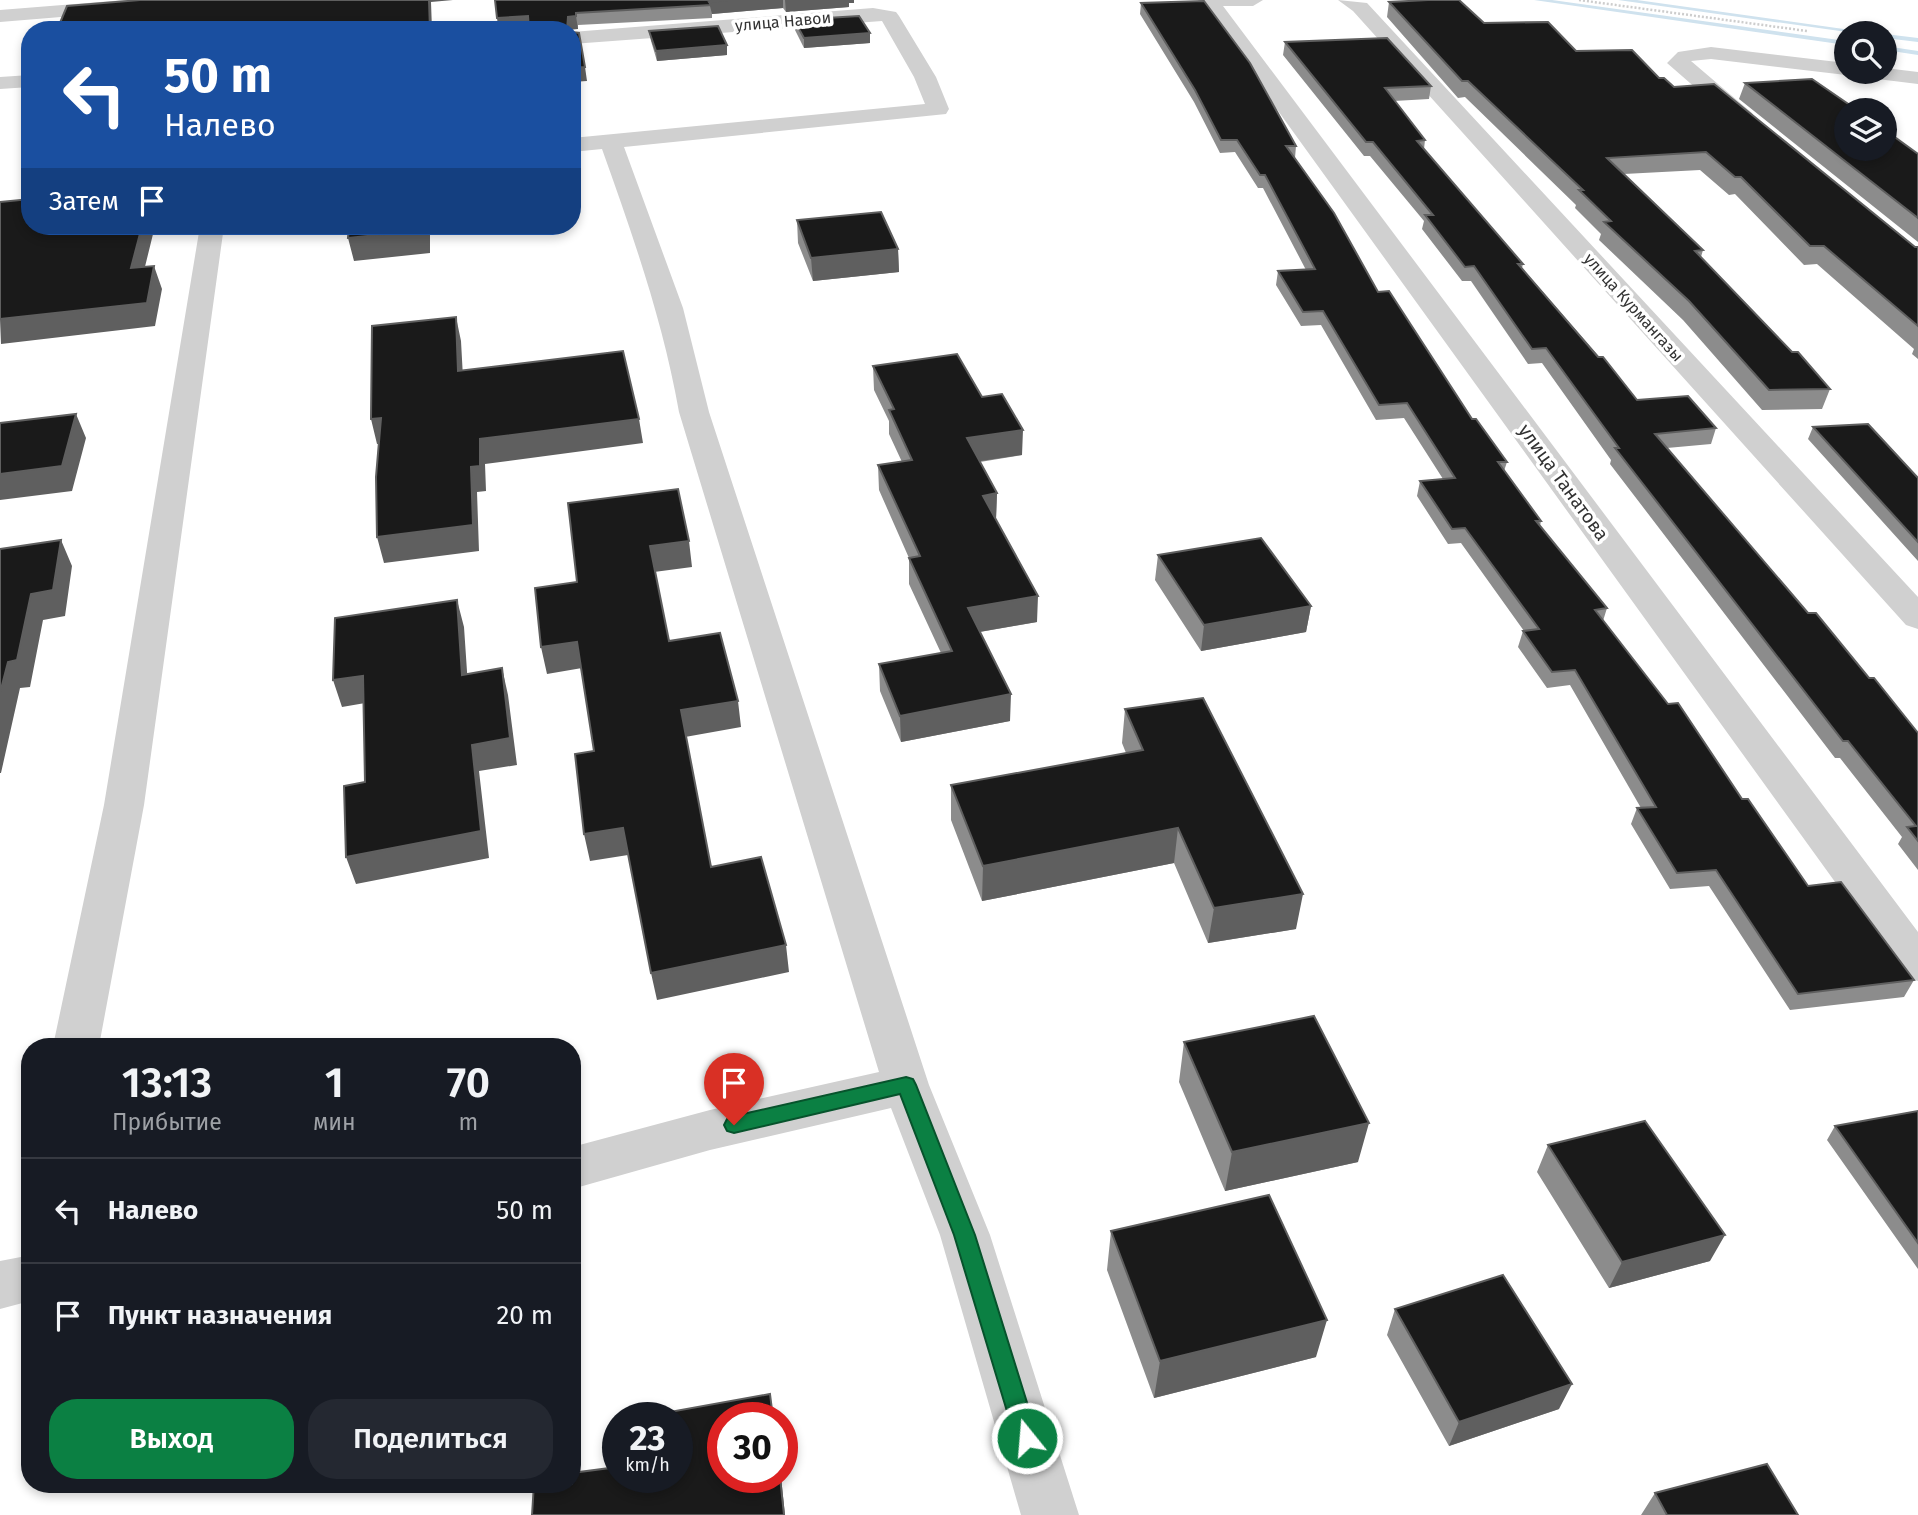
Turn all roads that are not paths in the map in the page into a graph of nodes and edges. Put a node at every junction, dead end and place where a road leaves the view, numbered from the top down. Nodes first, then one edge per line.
1 (195, 0) edge
2 (1208, 0) edge
3 (1254, 0) edge
4 (1348, 0) edge
5 (0, 16) edge
6 (581, 37) edge
7 (1834, 68) edge
8 (1897, 75) edge
9 (1918, 78) edge
10 (21, 82) edge
11 (0, 83) edge
12 (1761, 131) edge
13 (591, 143) edge
14 (211, 235) edge
15 (1918, 618) edge
16 (1918, 964) edge
17 (78, 1038) edge
18 (906, 1085) junction
19 (581, 1166) edge
20 (1050, 1515) edge

1 - 5 street
2 - 3 street
2 - 16 street, улица Танатова
4 - 15 street, улица Курмангазы
6 - 13 street, улица Навои
7 - 12 street
8 - 9 street
10 - 11 street
13 - 18 street
14 - 17 street
18 - 19 street
18 - 20 street

